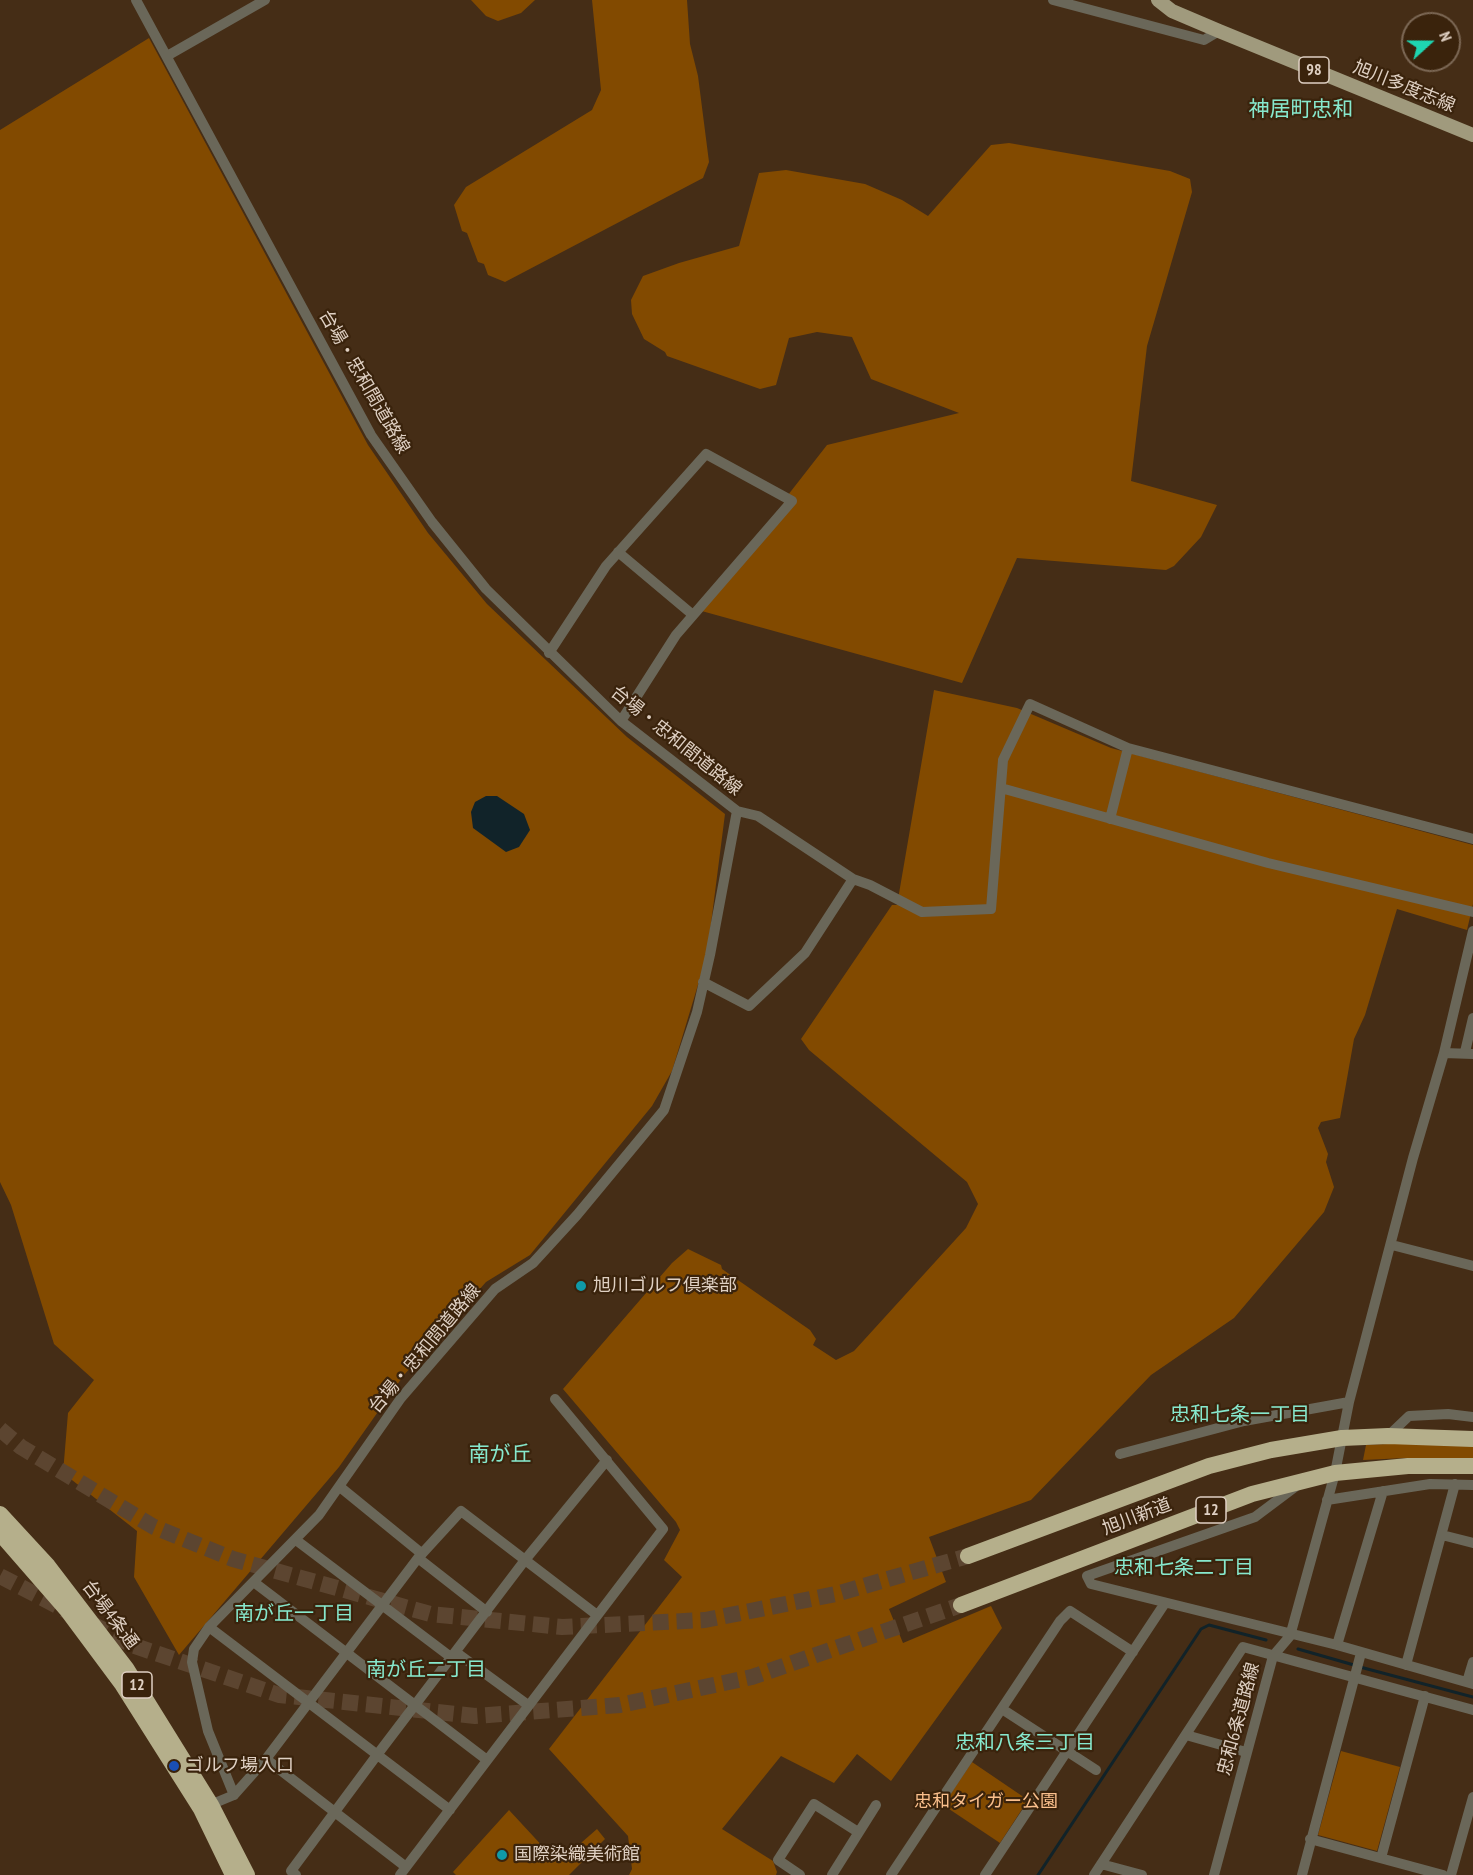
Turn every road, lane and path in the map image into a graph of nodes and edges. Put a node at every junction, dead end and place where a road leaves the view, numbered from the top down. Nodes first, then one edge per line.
1 (136, 0) edge
2 (265, 0) edge
3 (1053, 0) edge
4 (1158, 0) edge
5 (1219, 31) junction
6 (167, 56) junction
7 (1473, 135) edge
8 (618, 552) junction
9 (693, 615) junction
10 (549, 653) junction
11 (621, 721) junction
12 (1128, 748) junction
13 (1001, 788) junction
14 (737, 811) junction
15 (1110, 819) junction
16 (1473, 839) edge
17 (853, 879) junction
18 (1473, 912) edge
19 (1473, 931) edge
20 (703, 982) junction
21 (1473, 1018) edge
22 (1444, 1053) junction
23 (1469, 1053) edge
24 (1392, 1245) junction
25 (1473, 1266) edge
26 (555, 1399) dead end
27 (1349, 1402) junction
28 (1473, 1417) edge
29 (1388, 1436) junction
30 (1342, 1438) junction
31 (1473, 1438) edge
32 (1120, 1454) dead end
33 (607, 1460) junction
34 (1473, 1466) edge
35 (1335, 1473) junction
36 (1302, 1481) junction
37 (1455, 1484) junction
38 (1473, 1485) edge
39 (340, 1486) junction
40 (1383, 1491) junction
41 (1327, 1500) junction
42 (0, 1514) edge
43 (0, 1533) edge
44 (1442, 1535) junction
45 (296, 1540) junction
46 (1473, 1543) edge
47 (419, 1555) junction
48 (968, 1556) tunnel mouth
49 (525, 1560) junction
50 (255, 1583) junction
51 (1165, 1603) junction
52 (382, 1605) junction
53 (961, 1605) tunnel mouth
54 (487, 1612) junction
55 (597, 1615) junction
56 (209, 1627) junction
57 (1290, 1636) junction
58 (1337, 1646) junction
59 (1132, 1652) junction
60 (344, 1653) junction
61 (455, 1656) junction
62 (1273, 1656) junction
63 (1473, 1662) edge
64 (1358, 1665) junction
65 (1406, 1665) junction
66 (1470, 1683) edge
67 (1425, 1696) junction
68 (308, 1701) junction
69 (416, 1705) junction
70 (528, 1705) junction
71 (1002, 1709) junction
72 (1473, 1710) edge
73 (1186, 1735) junction
74 (1066, 1752) junction
75 (1246, 1752) junction
76 (378, 1755) junction
77 (266, 1759) junction
78 (487, 1760) junction
79 (1096, 1770) dead end
80 (234, 1795) junction
81 (1473, 1797) edge
82 (876, 1805) dead end
83 (206, 1807) junction
84 (450, 1810) junction
85 (335, 1813) junction
86 (858, 1832) junction
87 (1310, 1839) junction
88 (1381, 1858) junction
89 (1101, 1864) junction
90 (403, 1871) edge
91 (1122, 1872) edge
92 (233, 1875) edge
93 (247, 1875) edge
94 (296, 1875) edge
95 (800, 1875) edge
96 (832, 1875) edge
97 (891, 1875) edge
98 (985, 1875) edge
99 (1094, 1875) edge
100 (1142, 1875) edge
101 (1214, 1875) edge
102 (1302, 1875) edge
103 (1443, 1875) edge
104 (1452, 1875) edge

1 - 6 street, 台場・忠和間道路線
2 - 6 street
3 - 5 street
4 - 5 main road, 旭川多度志線 / 98
5 - 7 main road, 旭川多度志線 / 98
6 - 10 street, 台場・忠和間道路線
8 - 9 street
8 - 9 street
8 - 10 street
9 - 11 street
10 - 11 street, 台場・忠和間道路線
11 - 14 street, 台場・忠和間道路線
12 - 13 street
12 - 15 street
12 - 16 street
13 - 15 street
13 - 17 street
14 - 17 street
14 - 20 street, 台場・忠和間道路線
15 - 18 street
17 - 20 street
19 - 22 street, 忠和6条道路線
20 - 39 street, 台場・忠和間道路線
21 - 23 street
22 - 23 street
22 - 24 street, 忠和6条道路線
24 - 25 street
24 - 27 street, 忠和6条道路線
26 - 33 street
27 - 30 street, 忠和6条道路線
27 - 32 street
28 - 29 street
29 - 30 highway, 旭川新道 / 12
29 - 31 highway, 旭川新道 / 12
30 - 35 street, 忠和6条道路線
30 - 48 highway, 旭川新道 / 12
33 - 49 street
33 - 55 street
34 - 35 highway, 旭川新道 / 12
35 - 36 highway, 旭川新道 / 12
35 - 41 street, 忠和6条道路線
36 - 51 street
36 - 53 highway, 旭川新道 / 12
37 - 38 street
37 - 40 street
37 - 44 street
39 - 45 street, 台場・忠和間道路線
39 - 47 street
40 - 41 street
40 - 58 street
41 - 57 street, 忠和6条道路線
42 - 83 highway, 台場4条通 / 12
43 - 83 highway, 台場4条通 / 12
44 - 46 street
44 - 65 street
45 - 50 street, 台場・忠和間道路線
45 - 52 street
47 - 49 street
47 - 52 street
47 - 54 street
49 - 54 street
49 - 55 street
50 - 56 street, 台場・忠和間道路線
50 - 60 street
51 - 57 street
51 - 59 street
52 - 60 street
52 - 61 street
54 - 61 street
55 - 70 street
56 - 68 street
56 - 80 street, 台場・忠和間道路線
57 - 58 street
57 - 62 street, 忠和6条道路線
58 - 64 street
59 - 71 street
59 - 74 street
60 - 68 street
60 - 69 street
61 - 69 street
61 - 70 street
62 - 64 street
62 - 73 street
62 - 75 street, 忠和6条道路線
63 - 66 street
64 - 65 street
64 - 67 street
64 - 87 street
65 - 66 street
67 - 72 street
67 - 88 street
68 - 76 street
68 - 77 street
69 - 76 street
69 - 78 street
70 - 78 street
71 - 74 street
71 - 97 street
73 - 75 street
73 - 89 street
74 - 79 street
74 - 98 street
75 - 101 street, 忠和6条道路線
76 - 84 street
76 - 85 street
77 - 80 street
77 - 85 street
78 - 84 street
80 - 83 street
81 - 104 street
82 - 86 street
83 - 92 highway, 台場4条通 / 12
83 - 93 highway, 台場4条通 / 12
84 - 90 street
85 - 90 street
85 - 94 street
86 - 95 street
86 - 96 street
87 - 88 street
87 - 102 street
88 - 103 street
89 - 91 street
89 - 99 street
91 - 100 street

